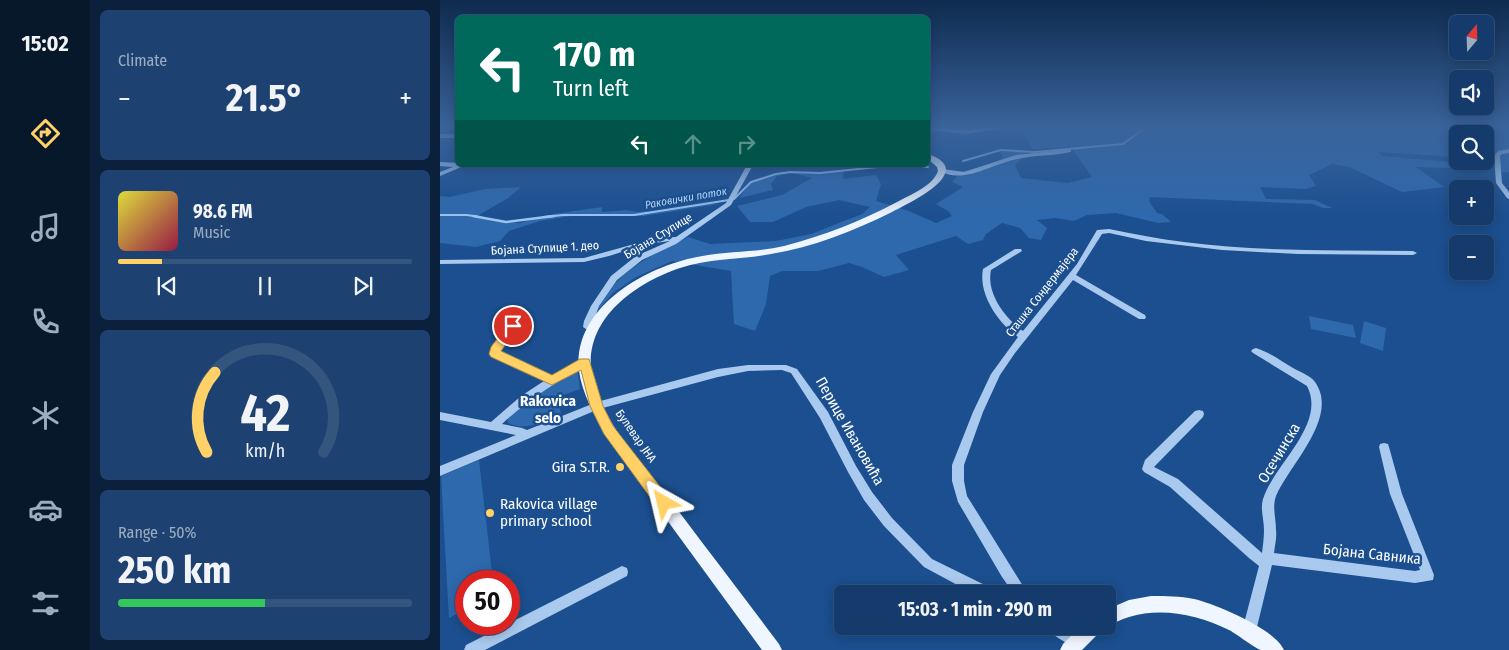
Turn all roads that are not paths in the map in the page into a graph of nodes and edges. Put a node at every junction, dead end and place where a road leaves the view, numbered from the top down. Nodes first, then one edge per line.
1 (930, 157) edge
2 (1015, 157) edge
3 (1497, 157) edge
4 (440, 164) edge
5 (455, 165) edge
6 (456, 167) edge
7 (749, 167) edge
8 (943, 171) junction
9 (440, 174) edge
10 (1509, 197) edge
11 (678, 239) junction
12 (1018, 251) dead end
13 (1413, 253) dead end
14 (440, 262) edge
15 (1072, 276) junction
16 (520, 316) dead end
17 (1142, 317) dead end
18 (592, 330) junction
19 (1024, 336) junction
20 (1256, 351) dead end
21 (585, 363) junction
22 (552, 380) junction
23 (596, 406) junction
24 (1199, 414) dead end
25 (440, 416) edge
26 (493, 426) junction
27 (525, 435) junction
28 (1384, 447) dead end
29 (440, 471) edge
30 (1266, 560) junction
31 (622, 572) dead end
32 (971, 585) edge
33 (1016, 585) edge
34 (1116, 613) edge
35 (1249, 631) junction
36 (1062, 635) edge
37 (1084, 635) edge
38 (1073, 645) edge
39 (471, 650) edge
40 (773, 650) edge
41 (1275, 650) edge

1 - 8 main road
2 - 8 street
3 - 10 street
4 - 5 street
6 - 9 street
7 - 11 street, Бојана Ступице
8 - 18 main road, Булевар ЈНА
11 - 14 street, Бојана Ступице 1. део
11 - 18 street, Бојана Ступице
12 - 19 street
13 - 15 street, Сташка Сондермајера
15 - 17 street
15 - 19 street, Сташка Сондермајера
16 - 22 street
18 - 21 main road, Булевар ЈНА
19 - 33 street, Сташка Сондермајера
20 - 30 street, Осечинска
21 - 22 street
21 - 23 main road, Булевар ЈНА
22 - 26 street
23 - 27 street
23 - 32 street, Перице Ивановића
23 - 40 main road, Булевар ЈНА
24 - 30 street
25 - 26 street
26 - 27 street
27 - 29 street
28 - 30 street, Бојана Савника
30 - 35 street, Осечинска
31 - 39 street
34 - 35 main road
35 - 41 main road
36 - 38 street
37 - 38 main road

